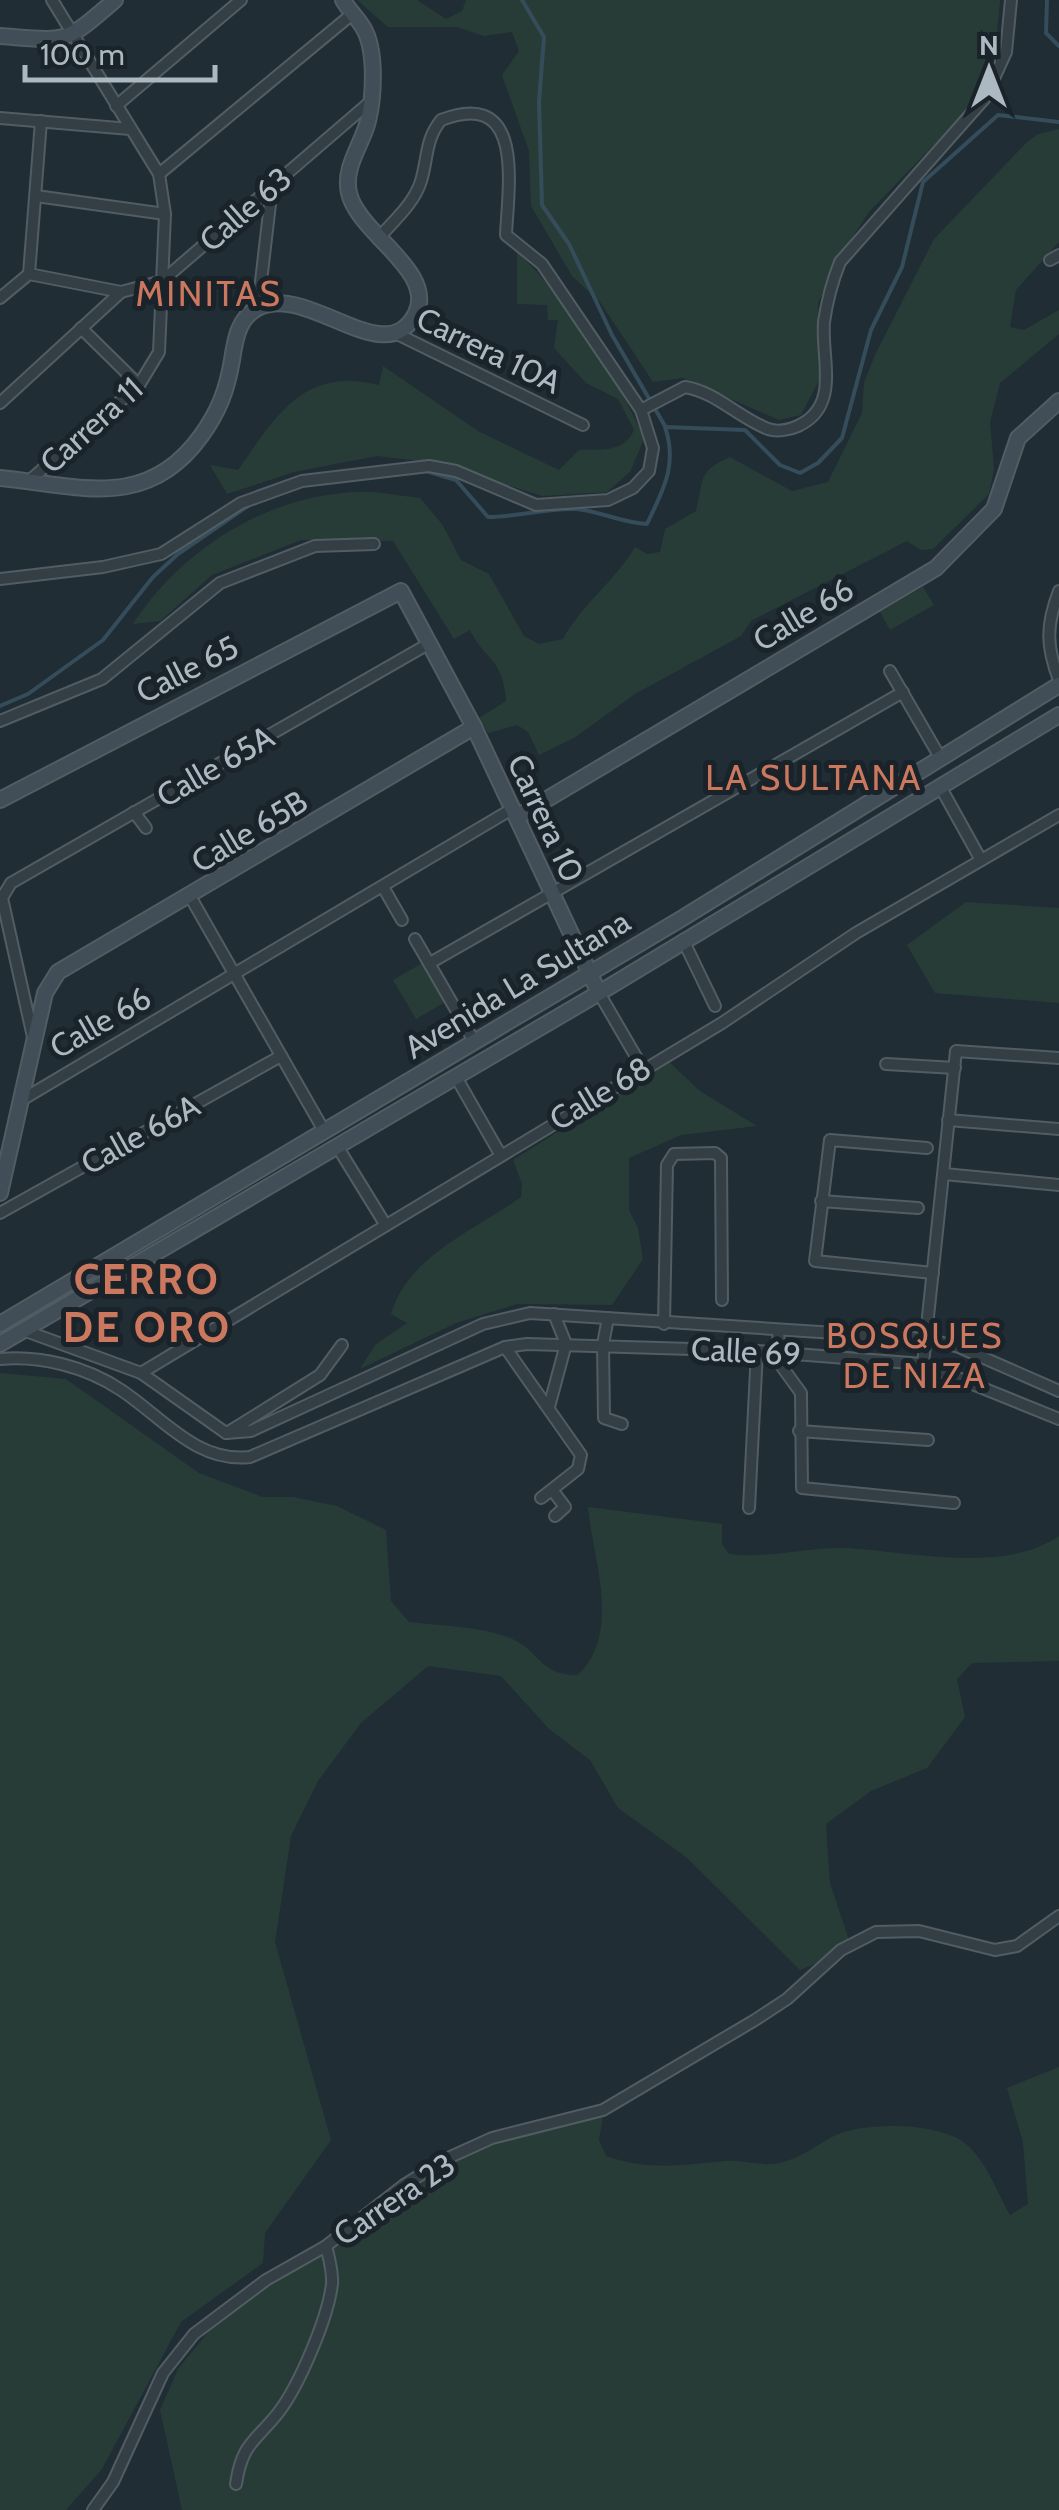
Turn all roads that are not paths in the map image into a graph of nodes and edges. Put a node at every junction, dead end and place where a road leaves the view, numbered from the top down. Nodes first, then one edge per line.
1 (52, 0) edge
2 (116, 0) edge
3 (241, 0) edge
4 (343, 0) edge
5 (1012, 0) edge
6 (351, 15) junction
7 (0, 36) edge
8 (74, 36) junction
9 (370, 102) junction
10 (116, 106) junction
11 (0, 118) edge
12 (41, 121) junction
13 (130, 129) junction
14 (159, 174) junction
15 (272, 186) junction
16 (36, 196) junction
17 (165, 214) junction
18 (378, 238) junction
19 (29, 274) junction
20 (162, 281) junction
21 (121, 292) junction
22 (0, 298) edge
23 (258, 307) junction
24 (81, 328) junction
25 (395, 333) junction
26 (139, 385) junction
27 (1059, 402) edge
28 (0, 403) edge
29 (648, 405) junction
30 (582, 426) dead end
31 (0, 478) edge
32 (29, 481) junction
33 (374, 544) dead end
34 (0, 579) edge
35 (401, 590) joint
36 (1058, 597) edge
37 (430, 643) junction
38 (890, 671) dead end
39 (1059, 682) edge
40 (902, 692) junction
41 (1059, 715) edge
42 (0, 720) edge
43 (474, 727) junction
44 (941, 759) junction
45 (941, 788) junction
46 (0, 800) edge
47 (134, 812) junction
48 (514, 813) junction
49 (1059, 814) edge
50 (146, 828) dead end
51 (981, 860) junction
52 (383, 886) junction
53 (2, 891) edge
54 (552, 895) junction
55 (191, 898) junction
56 (402, 920) dead end
57 (414, 939) dead end
58 (683, 940) junction
59 (430, 963) junction
60 (588, 972) junction
61 (234, 976) junction
62 (598, 993) junction
63 (714, 1006) dead end
64 (474, 1040) junction
65 (34, 1043) junction
66 (281, 1056) junction
67 (1059, 1058) edge
68 (886, 1064) dead end
69 (642, 1067) junction
70 (954, 1068) junction
71 (456, 1077) junction
72 (25, 1098) junction
73 (948, 1120) junction
74 (1059, 1129) edge
75 (323, 1130) junction
76 (337, 1146) junction
77 (927, 1148) dead end
78 (500, 1154) junction
79 (944, 1174) junction
80 (1059, 1184) edge
81 (0, 1193) edge
82 (822, 1201) junction
83 (918, 1208) dead end
84 (0, 1213) edge
85 (385, 1224) junction
86 (933, 1273) junction
87 (722, 1300) dead end
88 (554, 1314) junction
89 (608, 1318) junction
90 (2, 1319) edge
91 (664, 1324) junction
92 (22, 1330) junction
93 (778, 1331) junction
94 (927, 1339) junction
95 (0, 1344) edge
96 (566, 1344) junction
97 (603, 1344) junction
98 (342, 1345) dead end
99 (505, 1347) junction
100 (757, 1351) junction
101 (779, 1358) junction
102 (0, 1359) edge
103 (922, 1364) junction
104 (141, 1373) junction
105 (1059, 1391) edge
106 (548, 1406) junction
107 (1059, 1419) edge
108 (622, 1424) dead end
109 (800, 1431) junction
110 (226, 1434) junction
111 (928, 1440) dead end
112 (552, 1491) junction
113 (540, 1498) dead end
114 (954, 1502) dead end
115 (749, 1508) dead end
116 (555, 1516) dead end
117 (1059, 1916) edge
118 (326, 2246) junction
119 (236, 2484) dead end
120 (94, 2510) edge

1 - 8 street, Carrera 11
2 - 8 street
3 - 10 street
4 - 6 street
5 - 29 street
6 - 9 street
6 - 14 street
7 - 8 street
8 - 10 street, Carrera 11
9 - 15 street, Calle 63
9 - 18 street
10 - 13 street, Carrera 11
11 - 12 street
12 - 13 street
12 - 16 street
13 - 14 street, Carrera 11
14 - 17 street, Carrera 11
15 - 20 street, Calle 63
15 - 23 street
16 - 17 street
16 - 19 street
17 - 20 street, Carrera 11
18 - 25 street
18 - 29 street
19 - 21 street, Calle 63
19 - 22 street
20 - 21 street, Calle 63
20 - 26 street, Carrera 11
21 - 24 street
23 - 25 street, Carrera 10A
23 - 32 street
24 - 26 street
24 - 28 street
25 - 30 street, Carrera 10A
26 - 32 street, Carrera 11
27 - 48 street, Calle 66
29 - 34 street
31 - 32 street
33 - 42 street
35 - 37 street, Carrera 10
35 - 46 street, Calle 65
36 - 39 street
37 - 43 street, Carrera 10
37 - 47 street, Calle 65A
38 - 40 street
39 - 44 street, Avenida La Sultana
40 - 44 street
40 - 54 street
41 - 45 street, Avenida La Sultana
43 - 48 street, Carrera 10
43 - 55 street, Calle 65B
44 - 60 street, Avenida La Sultana
45 - 51 street
45 - 58 street, Avenida La Sultana
47 - 50 street
47 - 53 street, Calle 65A
48 - 52 street, Calle 66
48 - 54 street, Carrera 10
49 - 51 street, Calle 68
51 - 69 street, Calle 68
52 - 56 street
52 - 61 street, Calle 66
53 - 65 street
54 - 59 street
54 - 60 street, Carrera 10
55 - 61 street
55 - 65 street, Calle 65B
57 - 59 street
58 - 62 street, Avenida La Sultana
58 - 63 street
59 - 64 street
60 - 62 street, Carrera 10
60 - 64 street, Avenida La Sultana
61 - 66 street
61 - 72 street, Calle 66
62 - 69 street, Carrera 10
62 - 71 street, Avenida La Sultana
64 - 75 street, Avenida La Sultana
65 - 72 street
66 - 75 street
66 - 84 street, Calle 66A
67 - 70 street
68 - 70 street
69 - 78 street, Calle 68
70 - 73 street
71 - 76 street, Avenida La Sultana
71 - 78 street
72 - 81 street
73 - 74 street
73 - 79 street
75 - 90 street, Avenida La Sultana
76 - 85 street
76 - 92 street, Avenida La Sultana
77 - 82 street
78 - 85 street, Calle 68
79 - 80 street
79 - 86 street
82 - 83 street
82 - 86 street
85 - 104 street, Calle 68
86 - 94 street
87 - 91 street
88 - 89 street, Calle 69
88 - 96 street
88 - 110 street, Calle 69
89 - 91 street, Calle 69
89 - 97 street
90 - 92 street
91 - 93 street, Calle 69
92 - 95 street, Avenida La Sultana
92 - 104 street
93 - 94 street, Calle 69
93 - 101 street
94 - 103 street
94 - 105 street, Calle 69
96 - 97 street, Calle 69
96 - 99 street, Calle 69
96 - 106 street
97 - 100 street, Calle 69
97 - 108 street
98 - 110 street
99 - 102 street
99 - 106 street
100 - 101 street, Calle 69
100 - 115 street
101 - 103 street, Calle 69
101 - 109 street
103 - 107 street, Calle 69
104 - 110 street
106 - 112 street
109 - 111 street
109 - 114 street
112 - 113 street
112 - 116 street
117 - 118 street, Carrera 23
118 - 119 street
118 - 120 street, Carrera 23

